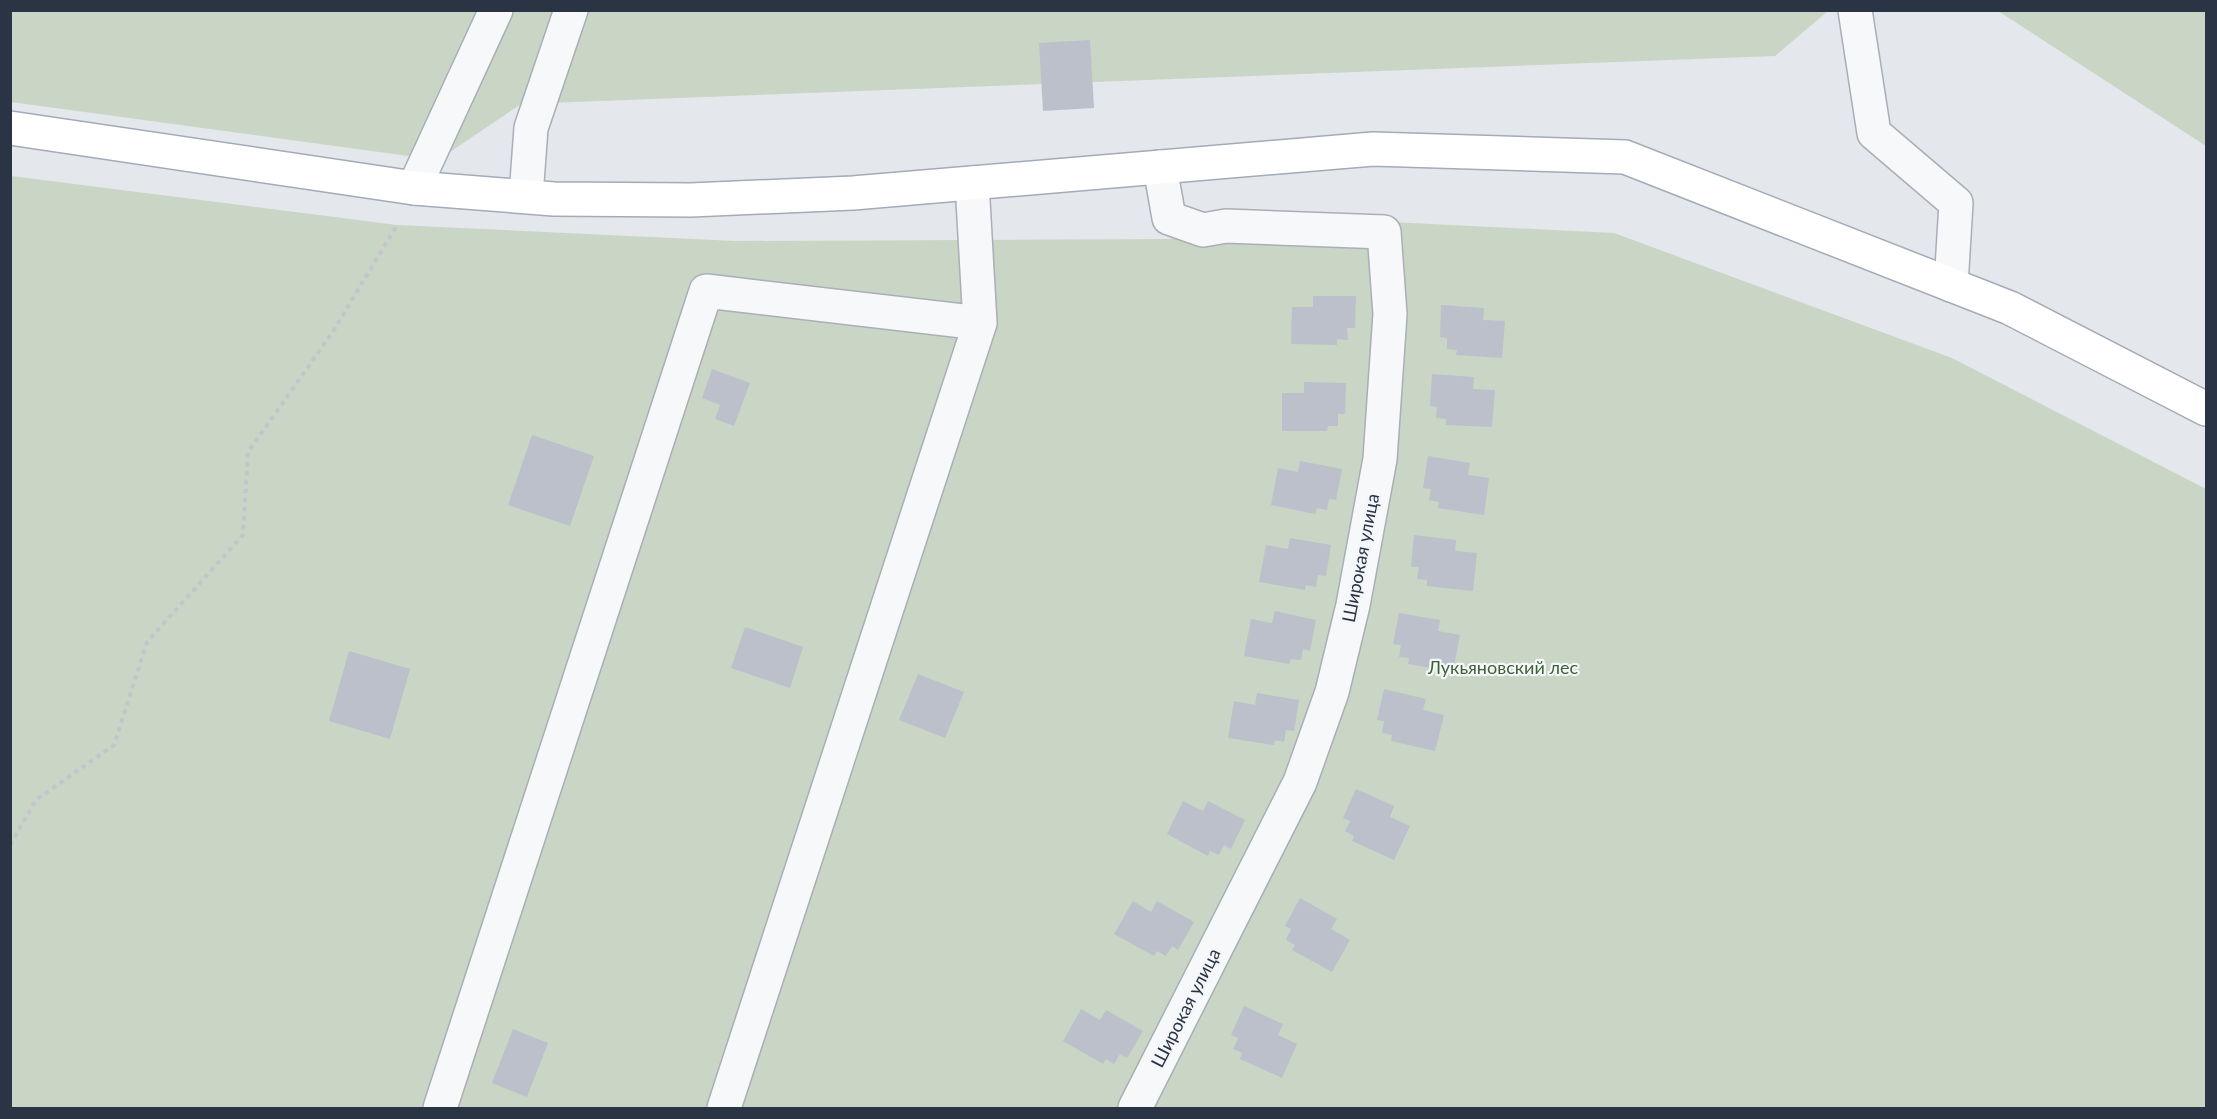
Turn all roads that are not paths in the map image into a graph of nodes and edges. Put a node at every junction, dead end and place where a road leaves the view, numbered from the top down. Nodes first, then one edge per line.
1 (496, 10) edge
2 (571, 10) edge
3 (1855, 10) edge
4 (10, 128) edge
5 (1160, 167) junction
6 (972, 183) junction
7 (414, 188) junction
8 (526, 196) junction
9 (1951, 285) junction
10 (980, 323) junction
11 (2206, 409) edge
12 (440, 1108) edge
13 (724, 1108) edge
14 (1135, 1108) edge

1 - 7 street
2 - 8 street
3 - 9 street
4 - 7 main road
5 - 6 main road
5 - 9 main road
5 - 14 street, Широкая улица
6 - 8 main road
6 - 10 street
7 - 8 main road
9 - 11 main road
10 - 12 street
10 - 13 street

